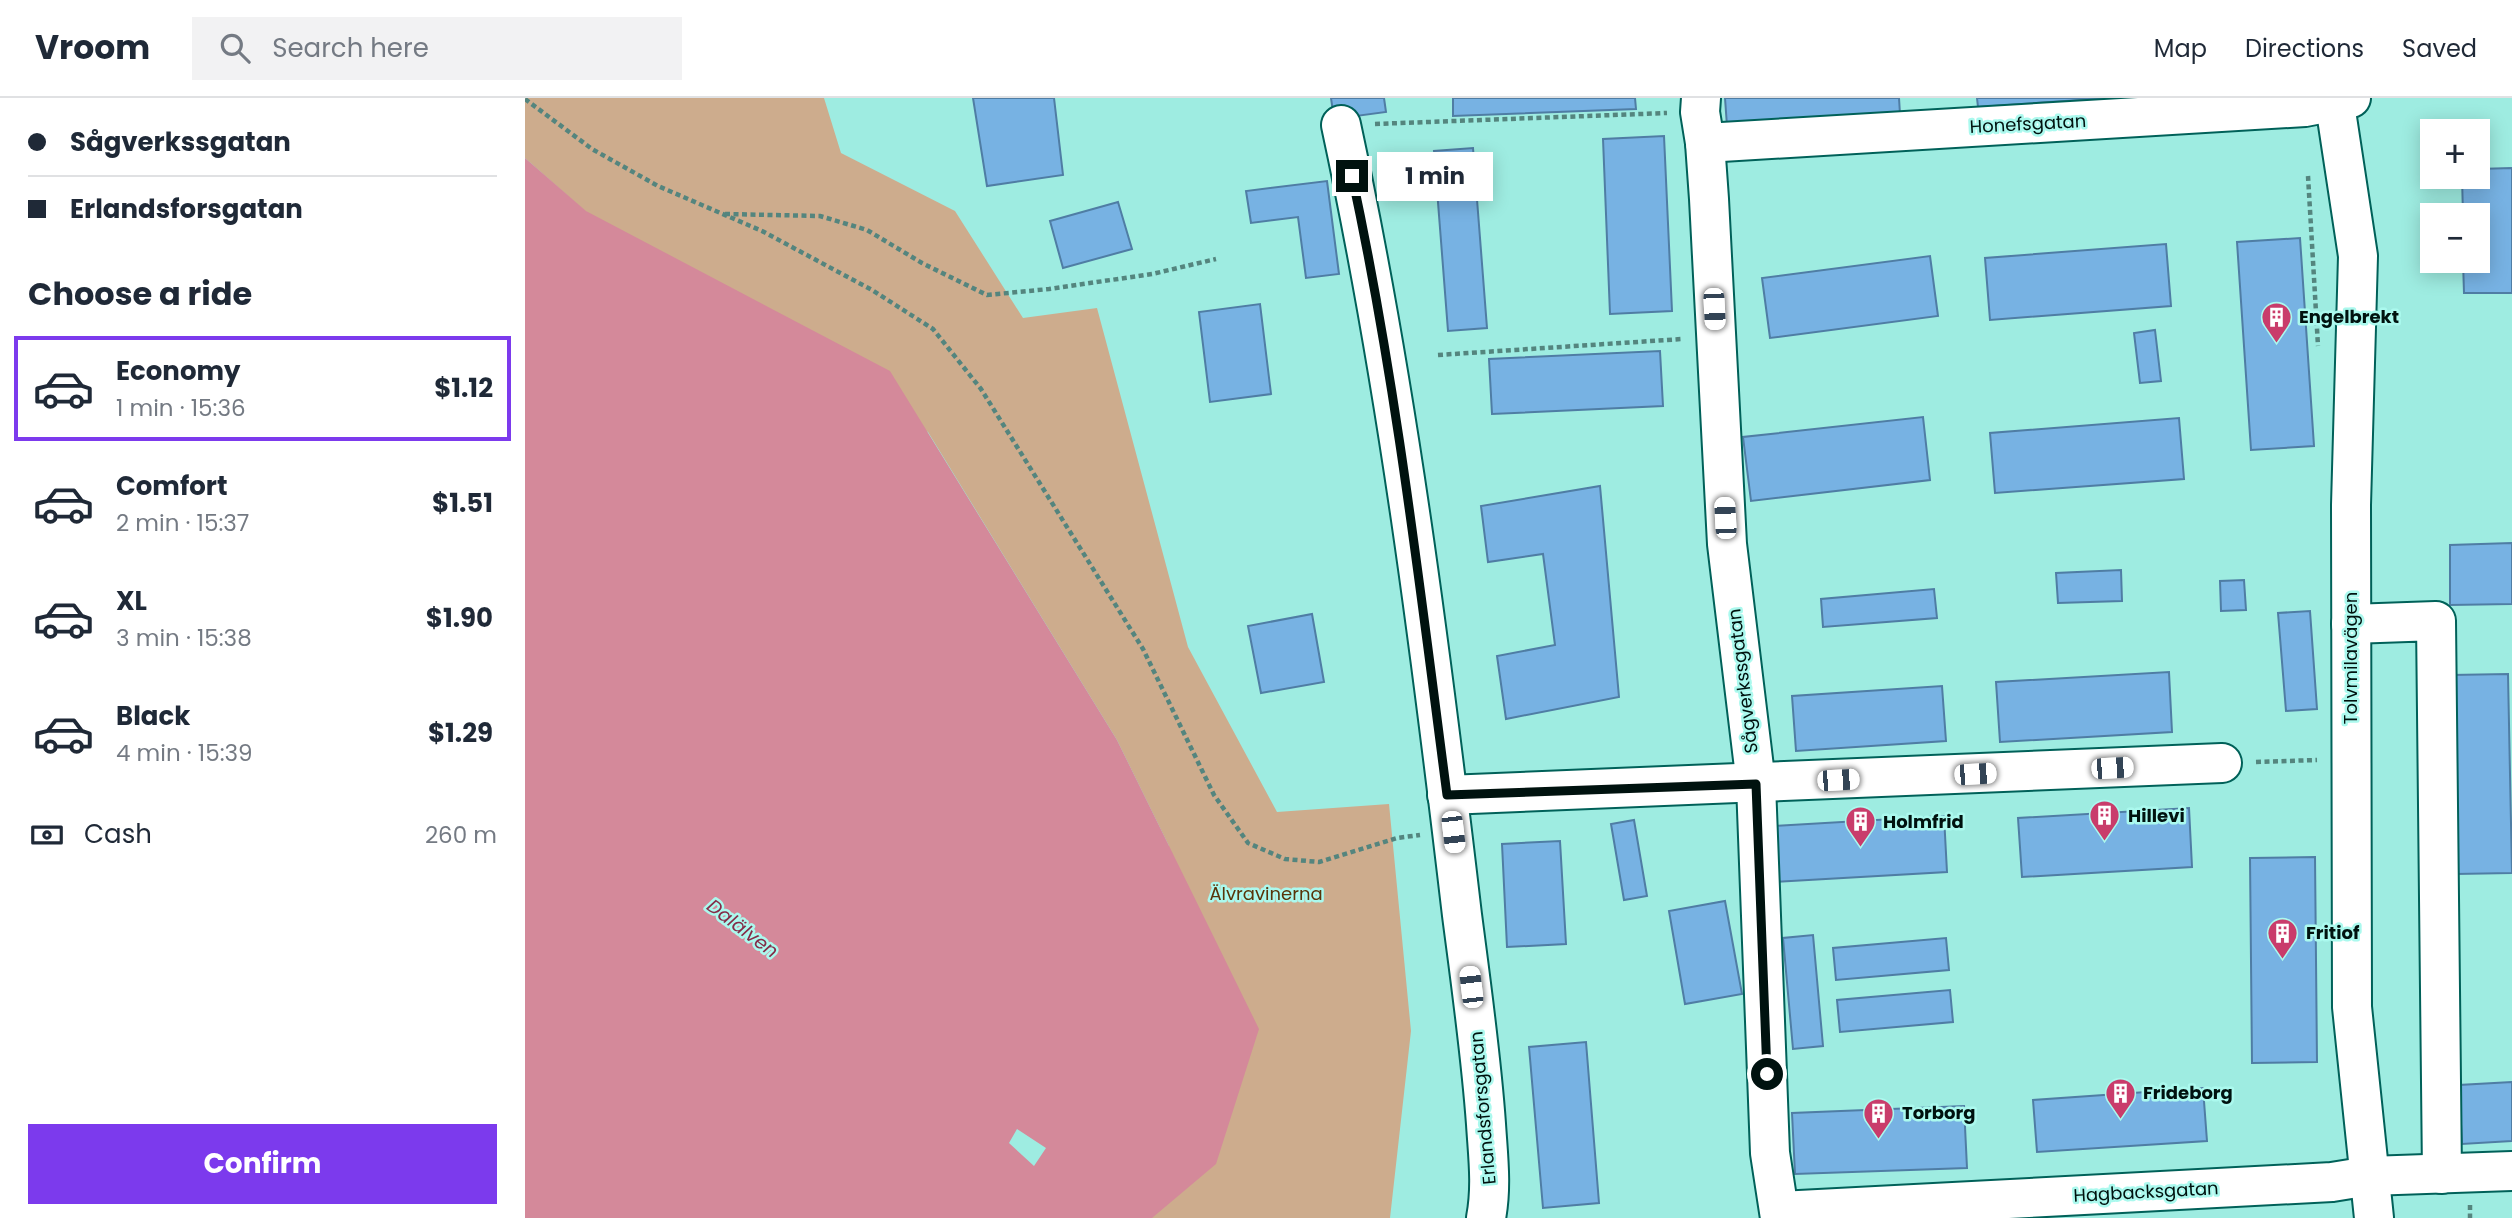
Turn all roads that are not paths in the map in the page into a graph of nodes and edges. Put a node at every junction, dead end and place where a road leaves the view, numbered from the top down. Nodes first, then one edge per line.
1 (2340, 99) edge
2 (2196, 106) edge
3 (1702, 118) edge
4 (1341, 125) road end
5 (2351, 624) junction
6 (2222, 763) road end
7 (1756, 784) junction
8 (1450, 814) junction
9 (2512, 1171) edge
10 (2442, 1174) junction
11 (2369, 1176) junction
12 (2169, 1205) edge
13 (1780, 1215) edge
14 (1486, 1218) edge
15 (2374, 1218) edge

1 - 2 street, Honefsgatan
1 - 5 street, Tolvmilavägen
2 - 3 street, Honefsgatan
3 - 7 street, Sågverkssgatan
4 - 8 street, Erlandsforsgatan
5 - 10 street
5 - 11 street, Tolvmilavägen
6 - 7 street
7 - 8 street
7 - 13 street, Sågverkssgatan
8 - 14 street, Erlandsforsgatan
9 - 10 street, Hagbacksgatan
10 - 11 street, Hagbacksgatan
11 - 12 street, Hagbacksgatan
11 - 15 street, Tolvmilavägen
12 - 13 street, Hagbacksgatan

